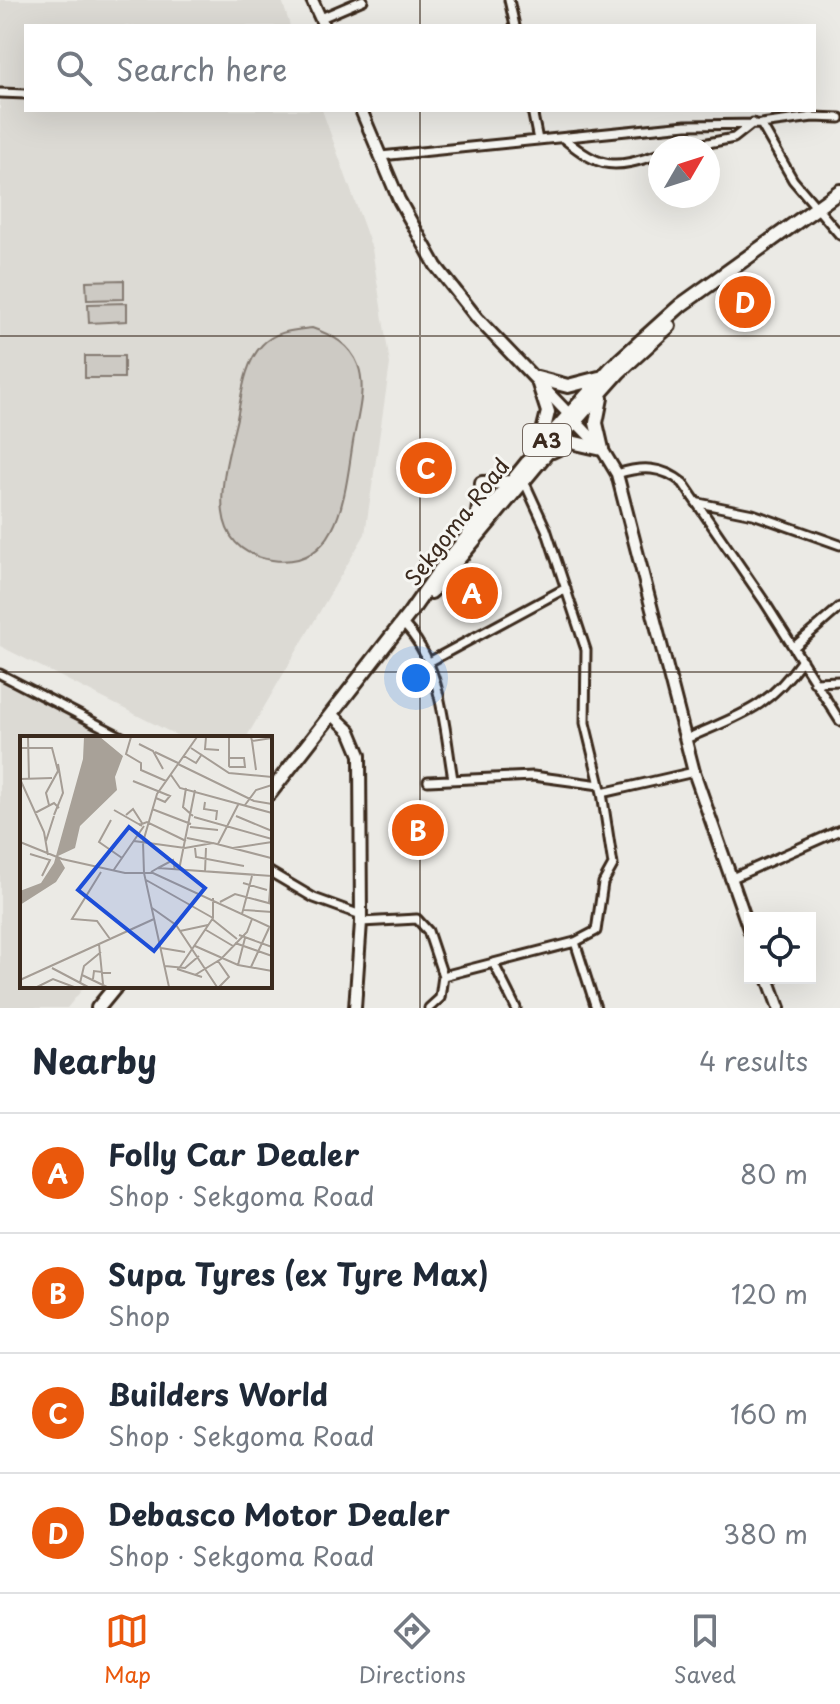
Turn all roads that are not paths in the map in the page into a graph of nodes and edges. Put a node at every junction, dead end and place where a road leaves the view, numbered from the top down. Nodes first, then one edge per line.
1 (312, 0) edge
2 (363, 0) edge
3 (509, 0) edge
4 (322, 22) edge
5 (515, 24) edge
6 (0, 93) edge
7 (24, 94) edge
8 (362, 112) edge
9 (532, 112) edge
10 (840, 118) edge
11 (757, 123) junction
12 (563, 138) junction
13 (538, 140) junction
14 (720, 141) edge
15 (381, 156) junction
16 (648, 157) edge
17 (840, 191) edge
18 (815, 207) junction
19 (840, 235) edge
20 (537, 378) junction
21 (608, 378) junction
22 (572, 418) junction
23 (602, 449) junction
24 (542, 451) junction
25 (617, 474) junction
26 (517, 482) junction
27 (699, 503) junction
28 (475, 526) junction
29 (840, 545) edge
30 (566, 588) junction
31 (840, 607) edge
32 (406, 619) junction
33 (794, 647) junction
34 (802, 660) junction
35 (429, 662) junction
36 (0, 674) edge
37 (840, 681) edge
38 (814, 682) junction
39 (332, 714) junction
40 (840, 721) edge
41 (120, 736) edge
42 (686, 739) junction
43 (694, 772) junction
44 (453, 779) junction
45 (428, 781) dead end
46 (601, 789) junction
47 (272, 790) edge
48 (840, 830) edge
49 (272, 873) edge
50 (730, 879) junction
51 (744, 916) edge
52 (361, 918) junction
53 (575, 942) junction
54 (494, 964) junction
55 (443, 976) junction
56 (770, 984) edge
57 (114, 988) edge
58 (98, 1008) edge
59 (355, 1008) edge
60 (429, 1008) edge
61 (516, 1008) edge
62 (596, 1008) edge
63 (779, 1008) edge

1 - 4 street
2 - 4 street
3 - 5 street
6 - 7 street
8 - 15 street
9 - 13 street
10 - 11 street
11 - 12 street
11 - 14 street
11 - 18 street
12 - 13 street
12 - 16 street
13 - 15 street
15 - 20 street
17 - 18 highway, Sekgoma Road / A3
18 - 19 street
18 - 21 highway, Sekgoma Road / A3
20 - 21 highway
20 - 22 street
20 - 24 highway
21 - 22 highway, Sekgoma Road / A3
21 - 23 highway
22 - 23 street
22 - 24 highway, Sekgoma Road / A3
23 - 24 highway
23 - 25 street
24 - 26 highway, Sekgoma Road / A3
25 - 27 street
25 - 42 street
26 - 28 highway, Sekgoma Road / A3
26 - 28 highway
26 - 30 street
26 - 32 highway, Sekgoma Road / A3
27 - 29 street
27 - 33 street
28 - 32 highway, Sekgoma Road / A3
30 - 35 street
30 - 46 street
31 - 33 street
32 - 35 street
32 - 39 highway, Sekgoma Road / A3
33 - 34 street
34 - 38 street
34 - 42 street
35 - 44 street
36 - 41 street
37 - 38 street
38 - 40 street
39 - 47 highway, Sekgoma Road / A3
39 - 52 street
42 - 43 street
43 - 46 street
43 - 50 street
44 - 45 street
44 - 46 street
46 - 53 street
48 - 50 street
49 - 52 street
50 - 51 street
52 - 55 street
52 - 59 street
53 - 54 street
53 - 62 street
54 - 55 street
54 - 61 street
55 - 60 street
56 - 63 street
57 - 58 highway

